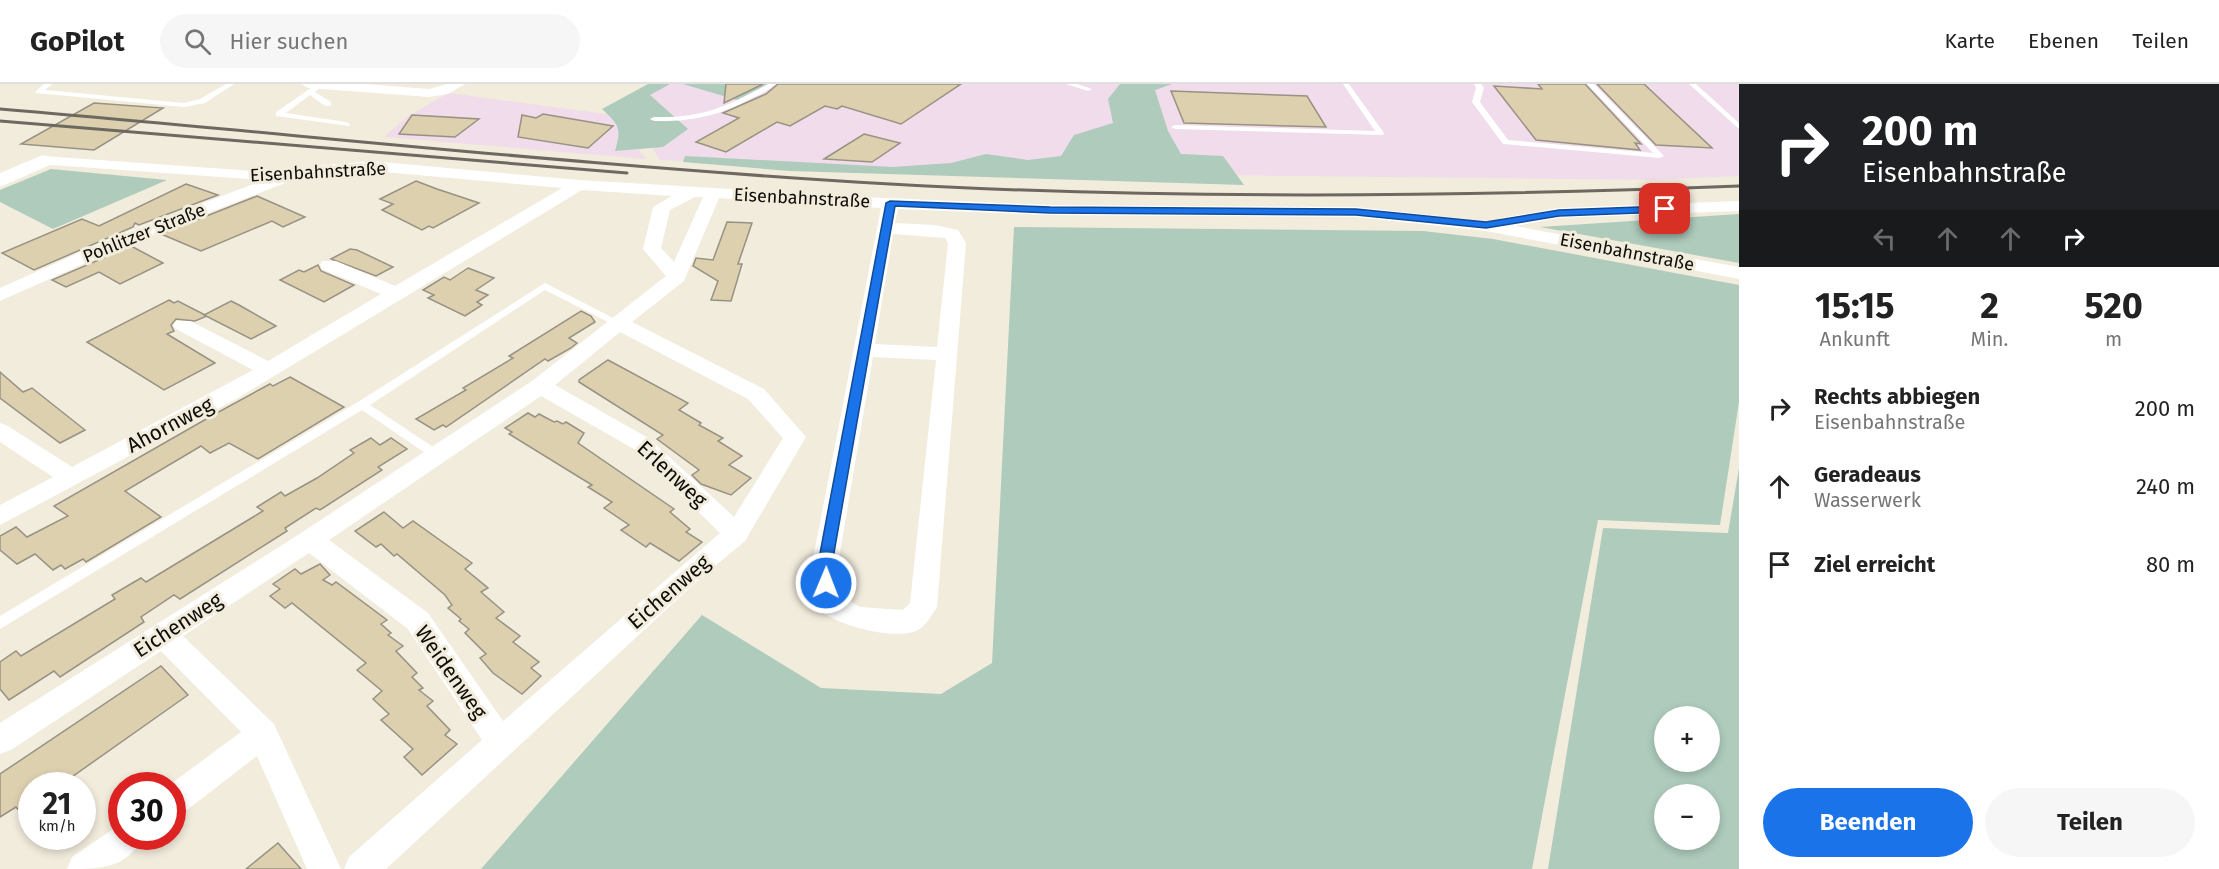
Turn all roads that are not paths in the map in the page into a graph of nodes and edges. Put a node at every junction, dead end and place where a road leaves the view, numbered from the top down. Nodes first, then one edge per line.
1 (49, 84) edge
2 (231, 84) edge
3 (458, 84) edge
4 (773, 84) edge
5 (1069, 84) edge
6 (1346, 84) edge
7 (1477, 84) edge
8 (1590, 84) edge
9 (1692, 84) edge
10 (313, 87) edge
11 (1088, 88) dead end
12 (328, 104) dead end
13 (654, 119) dead end
14 (346, 124) dead end
15 (1175, 127) dead end
16 (1739, 127) edge
17 (0, 159) edge
18 (43, 161) junction
19 (287, 172) junction
20 (0, 181) edge
21 (579, 185) junction
22 (702, 193) junction
23 (890, 203) junction
24 (1739, 206) edge
25 (1486, 225) junction
26 (886, 228) junction
27 (329, 265) dead end
28 (1739, 273) edge
29 (677, 277) junction
30 (397, 294) junction
31 (0, 295) edge
32 (618, 323) junction
33 (183, 325) dead end
34 (864, 350) junction
35 (946, 354) junction
36 (269, 370) junction
37 (540, 386) junction
38 (362, 405) junction
39 (0, 431) edge
40 (438, 456) junction
41 (70, 478) junction
42 (0, 516) edge
43 (736, 534) junction
44 (310, 540) junction
45 (0, 623) edge
46 (163, 634) junction
47 (3, 733) edge
48 (263, 734) junction
49 (501, 743) junction
50 (186, 792) edge
51 (109, 850) edge
52 (84, 869) edge
53 (324, 869) edge
54 (361, 869) edge

1 - 2 lane
3 - 10 street
4 - 13 lane
5 - 11 lane
6 - 15 lane
7 - 8 lane
9 - 16 lane
10 - 12 lane
10 - 14 lane
17 - 18 street
18 - 19 street, Eisenbahnstraße
18 - 20 street
19 - 21 street, Eisenbahnstraße
19 - 31 street, Pohlitzer Straße
21 - 22 street, Eisenbahnstraße
21 - 30 street, Ahornweg
22 - 23 street, Eisenbahnstraße
22 - 29 street, Eichenweg
22 - 29 street
23 - 25 street, Eisenbahnstraße
23 - 26 street
24 - 25 street
25 - 28 street, Eisenbahnstraße
26 - 34 street
26 - 35 street
27 - 30 street
29 - 32 street, Eichenweg
30 - 36 street, Ahornweg
32 - 37 street, Eichenweg
32 - 38 lane
32 - 43 street, Eichenweg
33 - 36 street
34 - 35 street
34 - 35 street
36 - 41 street, Ahornweg
37 - 40 street, Eichenweg
37 - 43 street, Erlenweg
38 - 40 lane
38 - 45 lane
39 - 41 street
40 - 44 street, Eichenweg
41 - 42 street, Ahornweg
43 - 49 street, Eichenweg
44 - 46 street, Eichenweg
44 - 49 street, Weidenweg
46 - 47 street, Eichenweg
46 - 48 street
48 - 50 street
48 - 53 street
49 - 54 street, Eichenweg
51 - 52 street

